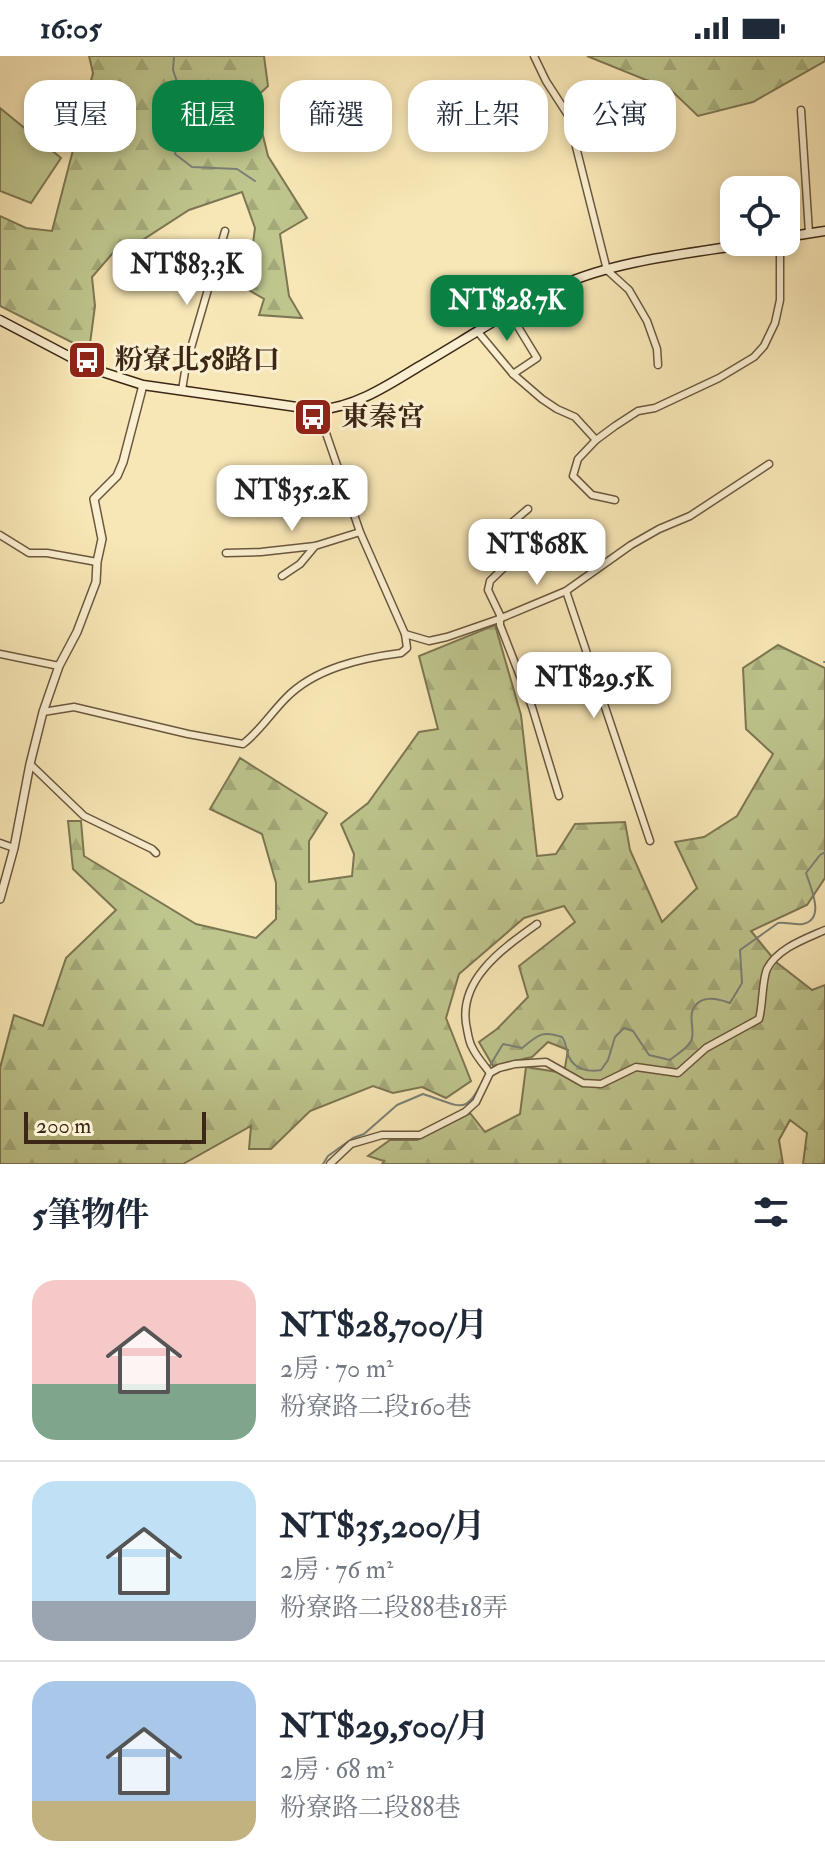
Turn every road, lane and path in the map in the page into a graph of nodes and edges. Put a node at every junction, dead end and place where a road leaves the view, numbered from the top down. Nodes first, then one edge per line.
1 (534, 56) edge
2 (801, 110) dead end
3 (225, 231) dead end
4 (825, 231) edge
5 (809, 233) junction
6 (800, 235) edge
7 (720, 249) edge
8 (780, 256) edge
9 (607, 270) junction
10 (509, 312) junction
11 (0, 320) edge
12 (478, 332) junction
13 (658, 365) dead end
14 (513, 374) junction
15 (143, 385) junction
16 (182, 390) junction
17 (318, 410) junction
18 (596, 440) junction
19 (769, 464) dead end
20 (615, 500) dead end
21 (528, 509) dead end
22 (360, 532) junction
23 (0, 535) edge
24 (315, 546) junction
25 (226, 553) dead end
26 (97, 562) junction
27 (282, 576) dead end
28 (566, 591) junction
29 (499, 619) junction
30 (405, 634) junction
31 (0, 654) edge
32 (59, 666) junction
33 (43, 712) junction
34 (30, 764) junction
35 (559, 796) dead end
36 (650, 841) dead end
37 (0, 843) edge
38 (14, 848) junction
39 (156, 853) dead end
40 (0, 899) edge
41 (537, 924) dead end
42 (825, 930) edge
43 (490, 1073) junction
44 (330, 1164) edge

1 - 9 street
2 - 5 street
3 - 16 street
4 - 5 main road
5 - 6 main road
7 - 9 main road
8 - 18 street
9 - 10 main road
9 - 13 street
10 - 12 main road
10 - 14 street
11 - 15 main road
12 - 14 street
12 - 17 main road
14 - 18 street
15 - 16 main road
15 - 26 street
16 - 17 main road
17 - 22 street
18 - 20 street
19 - 28 street
21 - 29 street
22 - 24 street
22 - 30 street
23 - 26 street
24 - 25 street
24 - 27 street
26 - 32 street
28 - 29 street
28 - 36 street
29 - 30 street
29 - 35 street
30 - 33 street
31 - 32 street
32 - 33 street
33 - 34 street
34 - 38 street
34 - 39 street
37 - 38 street
38 - 40 street
41 - 43 street
42 - 43 street
43 - 44 street

